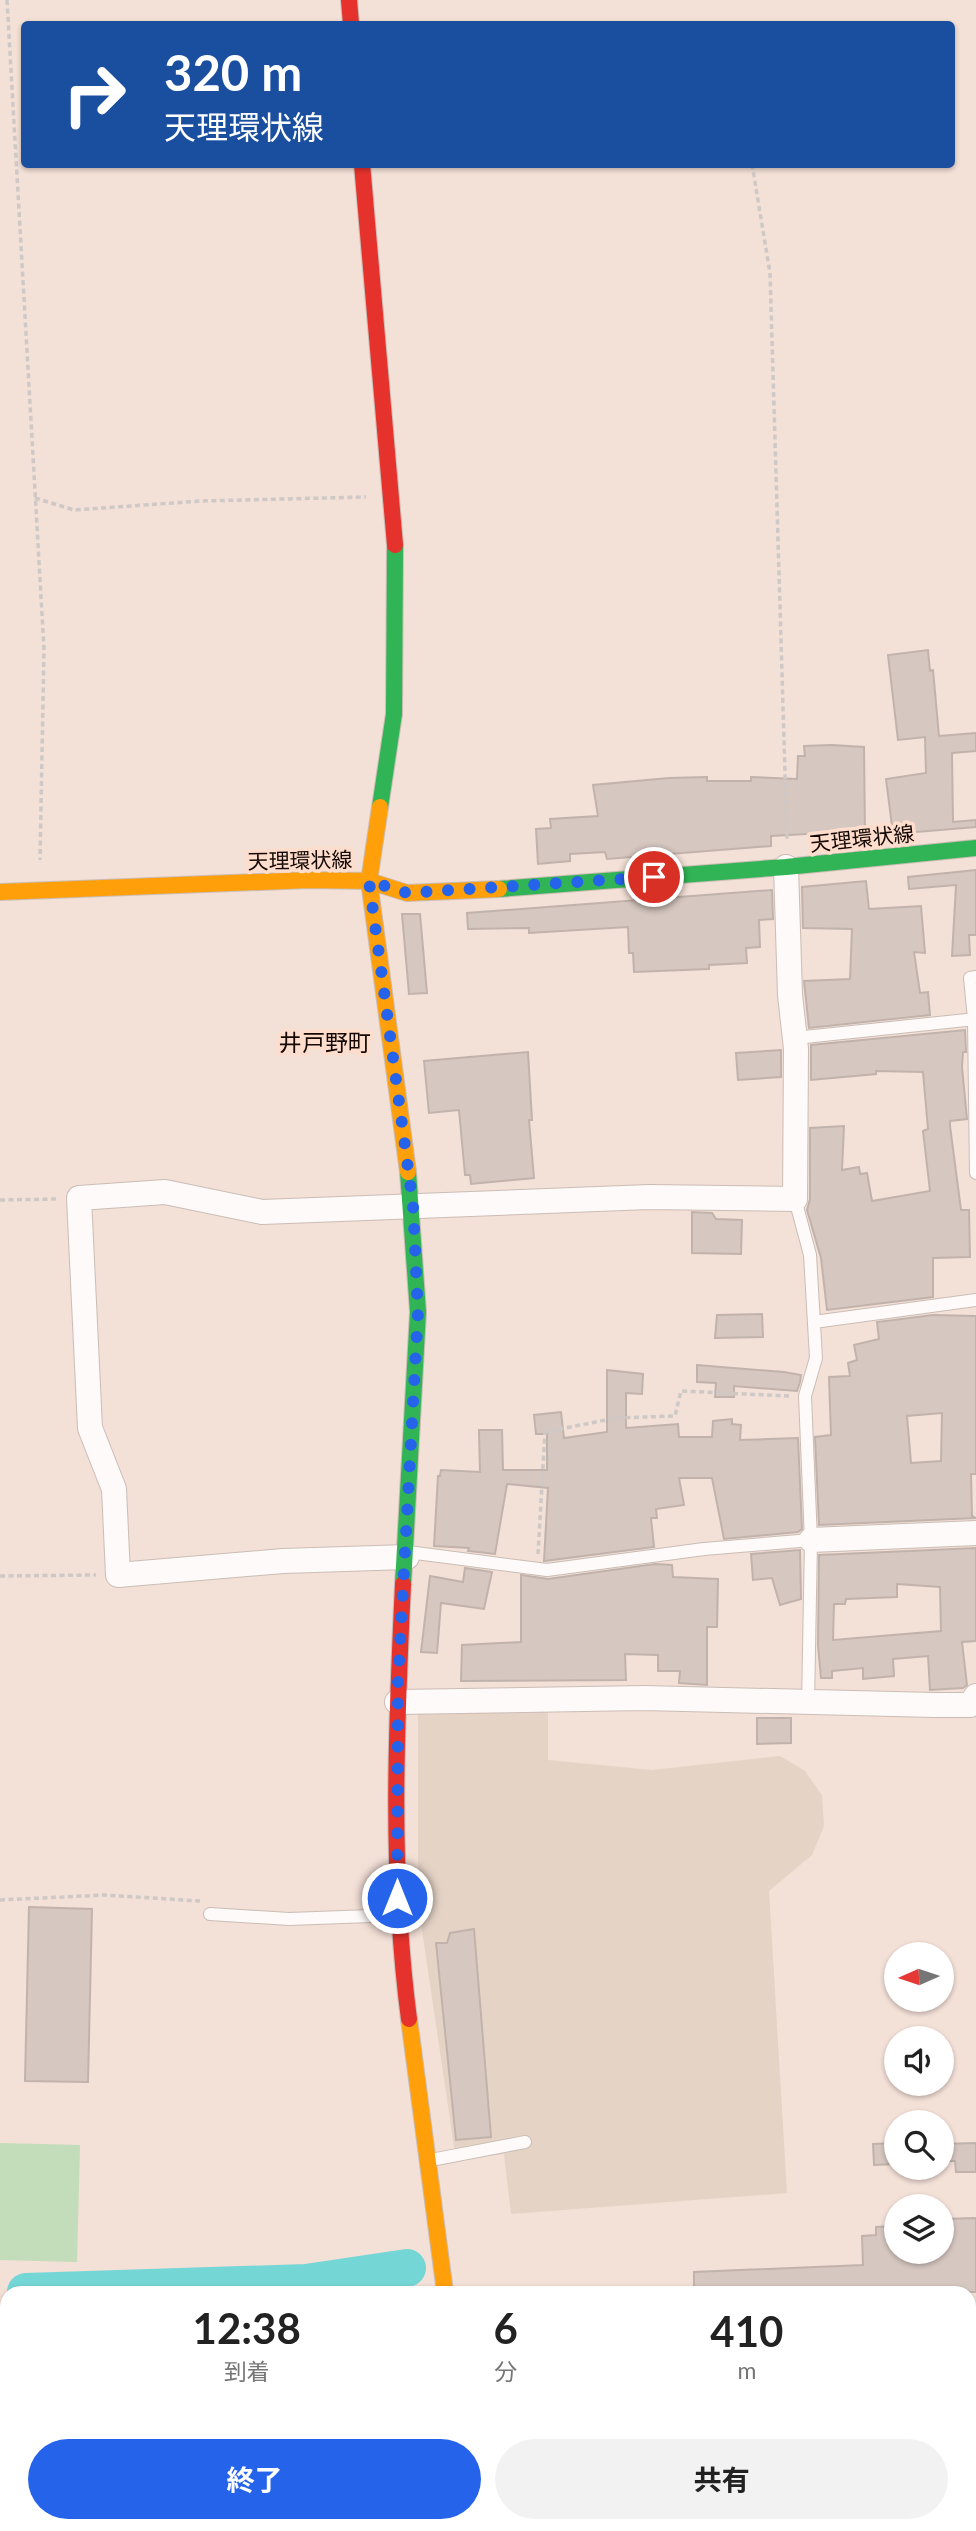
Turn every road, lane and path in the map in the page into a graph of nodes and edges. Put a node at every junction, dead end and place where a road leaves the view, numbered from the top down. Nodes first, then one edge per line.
1 (7, 0) edge
2 (349, 0) edge
3 (351, 21) edge
4 (362, 168) edge
5 (753, 168) edge
6 (393, 496) junction
7 (35, 498) junction
8 (976, 848) edge
9 (786, 867) junction
10 (369, 881) junction
11 (38, 890) junction
12 (0, 892) edge
13 (976, 976) edge
14 (975, 1019) edge
15 (794, 1038) junction
16 (976, 1173) edge
17 (79, 1198) junction
18 (795, 1199) junction
19 (0, 1200) edge
20 (413, 1205) junction
21 (976, 1300) edge
22 (814, 1322) junction
23 (805, 1396) junction
24 (976, 1533) edge
25 (811, 1541) junction
26 (407, 1555) junction
27 (537, 1569) junction
28 (118, 1575) junction
29 (0, 1576) edge
30 (976, 1696) edge
31 (397, 1702) junction
32 (808, 1703) junction
33 (210, 1914) dead end
34 (398, 1915) junction
35 (525, 2142) dead end
36 (428, 2161) junction
37 (444, 2286) edge

1 - 7 path
2 - 3 street
4 - 6 street
5 - 9 path
6 - 7 path
6 - 10 street
7 - 11 path
8 - 9 street, 天理環状線
9 - 10 street, 天理環状線
9 - 15 street
10 - 11 street, 天理環状線
10 - 20 street
11 - 12 street, 天理環状線
13 - 14 lane
14 - 15 lane
14 - 16 lane
15 - 18 street
17 - 19 path
17 - 20 street
17 - 28 street
18 - 20 street
18 - 22 lane
20 - 26 street
21 - 22 lane
22 - 23 lane
23 - 25 lane
23 - 27 path
24 - 25 street
25 - 27 lane
25 - 32 lane
26 - 27 lane
26 - 28 street
26 - 31 street
28 - 29 path
30 - 32 street
31 - 32 street
31 - 34 street
33 - 34 lane
34 - 36 street
35 - 36 lane
36 - 37 street

